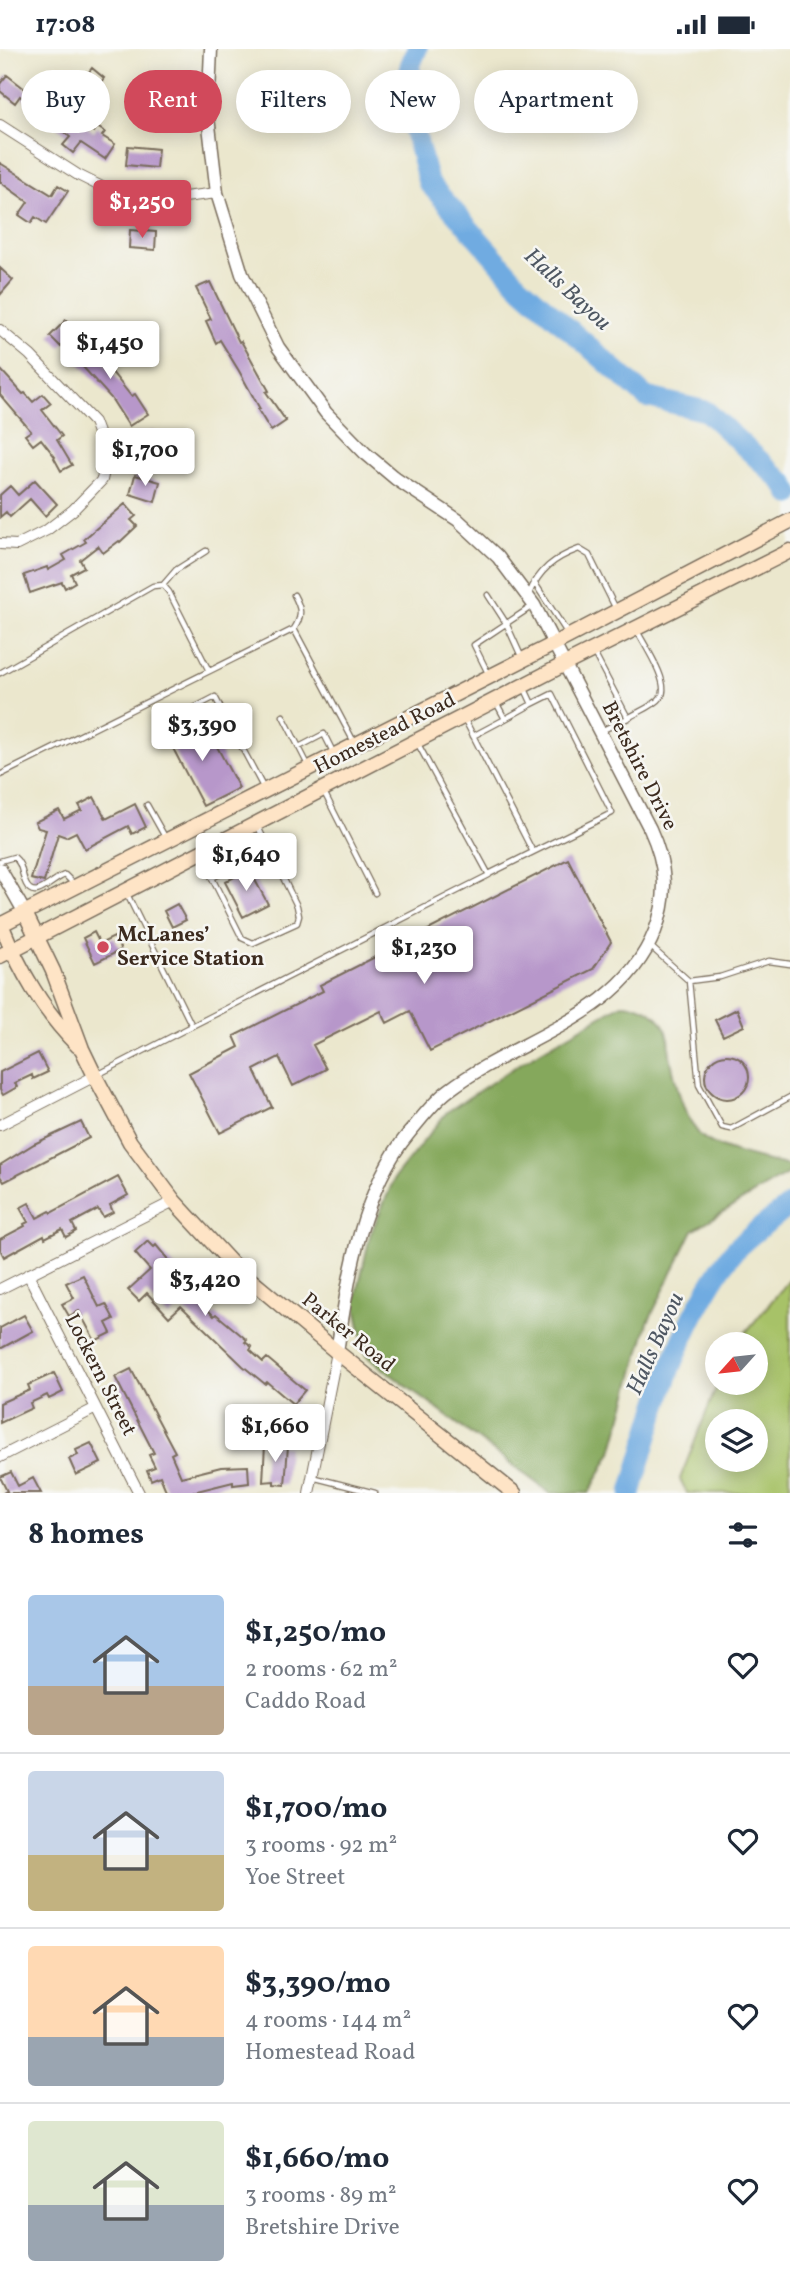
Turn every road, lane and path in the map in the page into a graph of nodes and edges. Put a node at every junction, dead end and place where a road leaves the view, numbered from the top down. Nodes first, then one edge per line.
1 (211, 49) edge
2 (0, 125) edge
3 (217, 193) junction
4 (0, 330) edge
5 (790, 521) edge
6 (0, 544) edge
7 (206, 551) dead end
8 (790, 551) edge
9 (723, 556) junction
10 (734, 579) junction
11 (534, 582) junction
12 (163, 585) junction
13 (294, 594) dead end
14 (488, 595) dead end
15 (531, 601) junction
16 (617, 611) junction
17 (506, 623) junction
18 (636, 628) junction
19 (294, 629) junction
20 (569, 636) junction
21 (554, 644) junction
22 (593, 650) junction
23 (523, 660) junction
24 (565, 664) junction
25 (209, 671) junction
26 (0, 673) edge
27 (490, 677) junction
28 (523, 685) junction
29 (495, 700) junction
30 (532, 704) junction
31 (284, 716) dead end
32 (463, 716) junction
33 (628, 717) junction
34 (505, 719) junction
35 (401, 722) junction
36 (161, 725) dead end
37 (600, 732) junction
38 (473, 736) junction
39 (414, 742) junction
40 (356, 745) junction
41 (299, 747) junction
42 (335, 756) junction
43 (310, 769) junction
44 (0, 775) edge
45 (323, 789) junction
46 (265, 791) junction
47 (147, 805) dead end
48 (256, 824) junction
49 (167, 841) junction
50 (269, 849) junction
51 (533, 852) junction
52 (200, 853) junction
53 (0, 861) edge
54 (0, 869) edge
55 (489, 874) junction
56 (212, 878) junction
57 (76, 887) junction
58 (126, 891) junction
59 (375, 893) dead end
60 (25, 913) junction
61 (0, 924) edge
62 (37, 938) junction
63 (649, 946) junction
64 (6, 953) edge
65 (790, 964) edge
66 (688, 981) junction
67 (192, 1026) junction
68 (82, 1049) junction
69 (95, 1076) junction
70 (790, 1097) edge
71 (0, 1125) edge
72 (174, 1201) junction
73 (28, 1274) junction
74 (0, 1289) edge
75 (337, 1352) junction
76 (96, 1408) junction
77 (0, 1457) edge
78 (312, 1477) junction
79 (347, 1486) junction
80 (139, 1493) edge
81 (309, 1493) edge
82 (346, 1493) edge
83 (375, 1493) edge
84 (514, 1493) edge

1 - 3 street, Bretshire Drive
2 - 3 street
3 - 15 street, Bretshire Drive
4 - 6 street
5 - 9 main road, Homestead Road
7 - 12 lane
8 - 10 main road, Homestead Road
9 - 10 main road
9 - 16 main road, Homestead Road
10 - 18 main road, Homestead Road
11 - 15 lane
11 - 16 lane
11 - 20 lane
12 - 25 lane
12 - 26 lane
13 - 19 lane
14 - 17 lane
15 - 17 lane
15 - 21 street, Bretshire Drive
16 - 20 main road, Homestead Road
17 - 23 lane
17 - 27 lane
18 - 22 main road, Homestead Road
18 - 33 lane
19 - 25 lane
19 - 40 lane
20 - 21 main road, Homestead Road
21 - 23 main road, Homestead Road
21 - 24 street, Bretshire Drive
22 - 24 main road, Homestead Road
22 - 33 lane
23 - 27 main road, Homestead Road
24 - 28 main road, Homestead Road
24 - 37 street, Bretshire Drive
25 - 44 lane
27 - 35 main road, Homestead Road
28 - 29 main road, Homestead Road
28 - 30 lane
29 - 32 main road, Homestead Road
29 - 34 lane
30 - 34 lane
30 - 51 lane
31 - 41 lane
32 - 38 lane
32 - 39 main road, Homestead Road
33 - 37 lane
34 - 38 lane
35 - 39 main road
35 - 40 main road, Homestead Road
36 - 46 lane
37 - 63 street, Bretshire Drive
38 - 51 lane
39 - 45 main road, Homestead Road
39 - 55 lane
40 - 42 main road, Homestead Road
41 - 42 lane
41 - 43 lane
42 - 43 main road, Homestead Road
43 - 46 main road, Homestead Road
45 - 48 main road, Homestead Road
45 - 59 lane
46 - 49 main road, Homestead Road
47 - 49 lane
48 - 50 lane
48 - 52 main road, Homestead Road
49 - 57 main road, Homestead Road
50 - 56 lane
50 - 56 lane
51 - 55 lane
52 - 56 lane
52 - 58 main road, Homestead Road
53 - 57 lane
54 - 60 street, Parker Road
55 - 67 lane
57 - 60 main road, Homestead Road
58 - 62 main road, Homestead Road
58 - 67 lane
60 - 61 main road, Homestead Road
60 - 62 main road, Parker Road
61 - 64 main road, Parker Road
62 - 64 main road, Homestead Road
62 - 68 main road, Parker Road
63 - 66 lane
63 - 75 street, Bretshire Drive
64 - 68 main road, Parker Road
65 - 66 lane
66 - 70 lane
67 - 69 lane
68 - 69 main road, Parker Road
69 - 71 street
69 - 72 main road, Parker Road
72 - 73 street
72 - 75 main road, Parker Road
73 - 74 street
73 - 76 street, Lockern Street
75 - 78 street, Bretshire Drive
75 - 84 main road, Parker Road
76 - 77 street
76 - 80 street, Lockern Street
78 - 79 lane
78 - 81 street, Bretshire Drive
79 - 82 lane
79 - 83 lane

